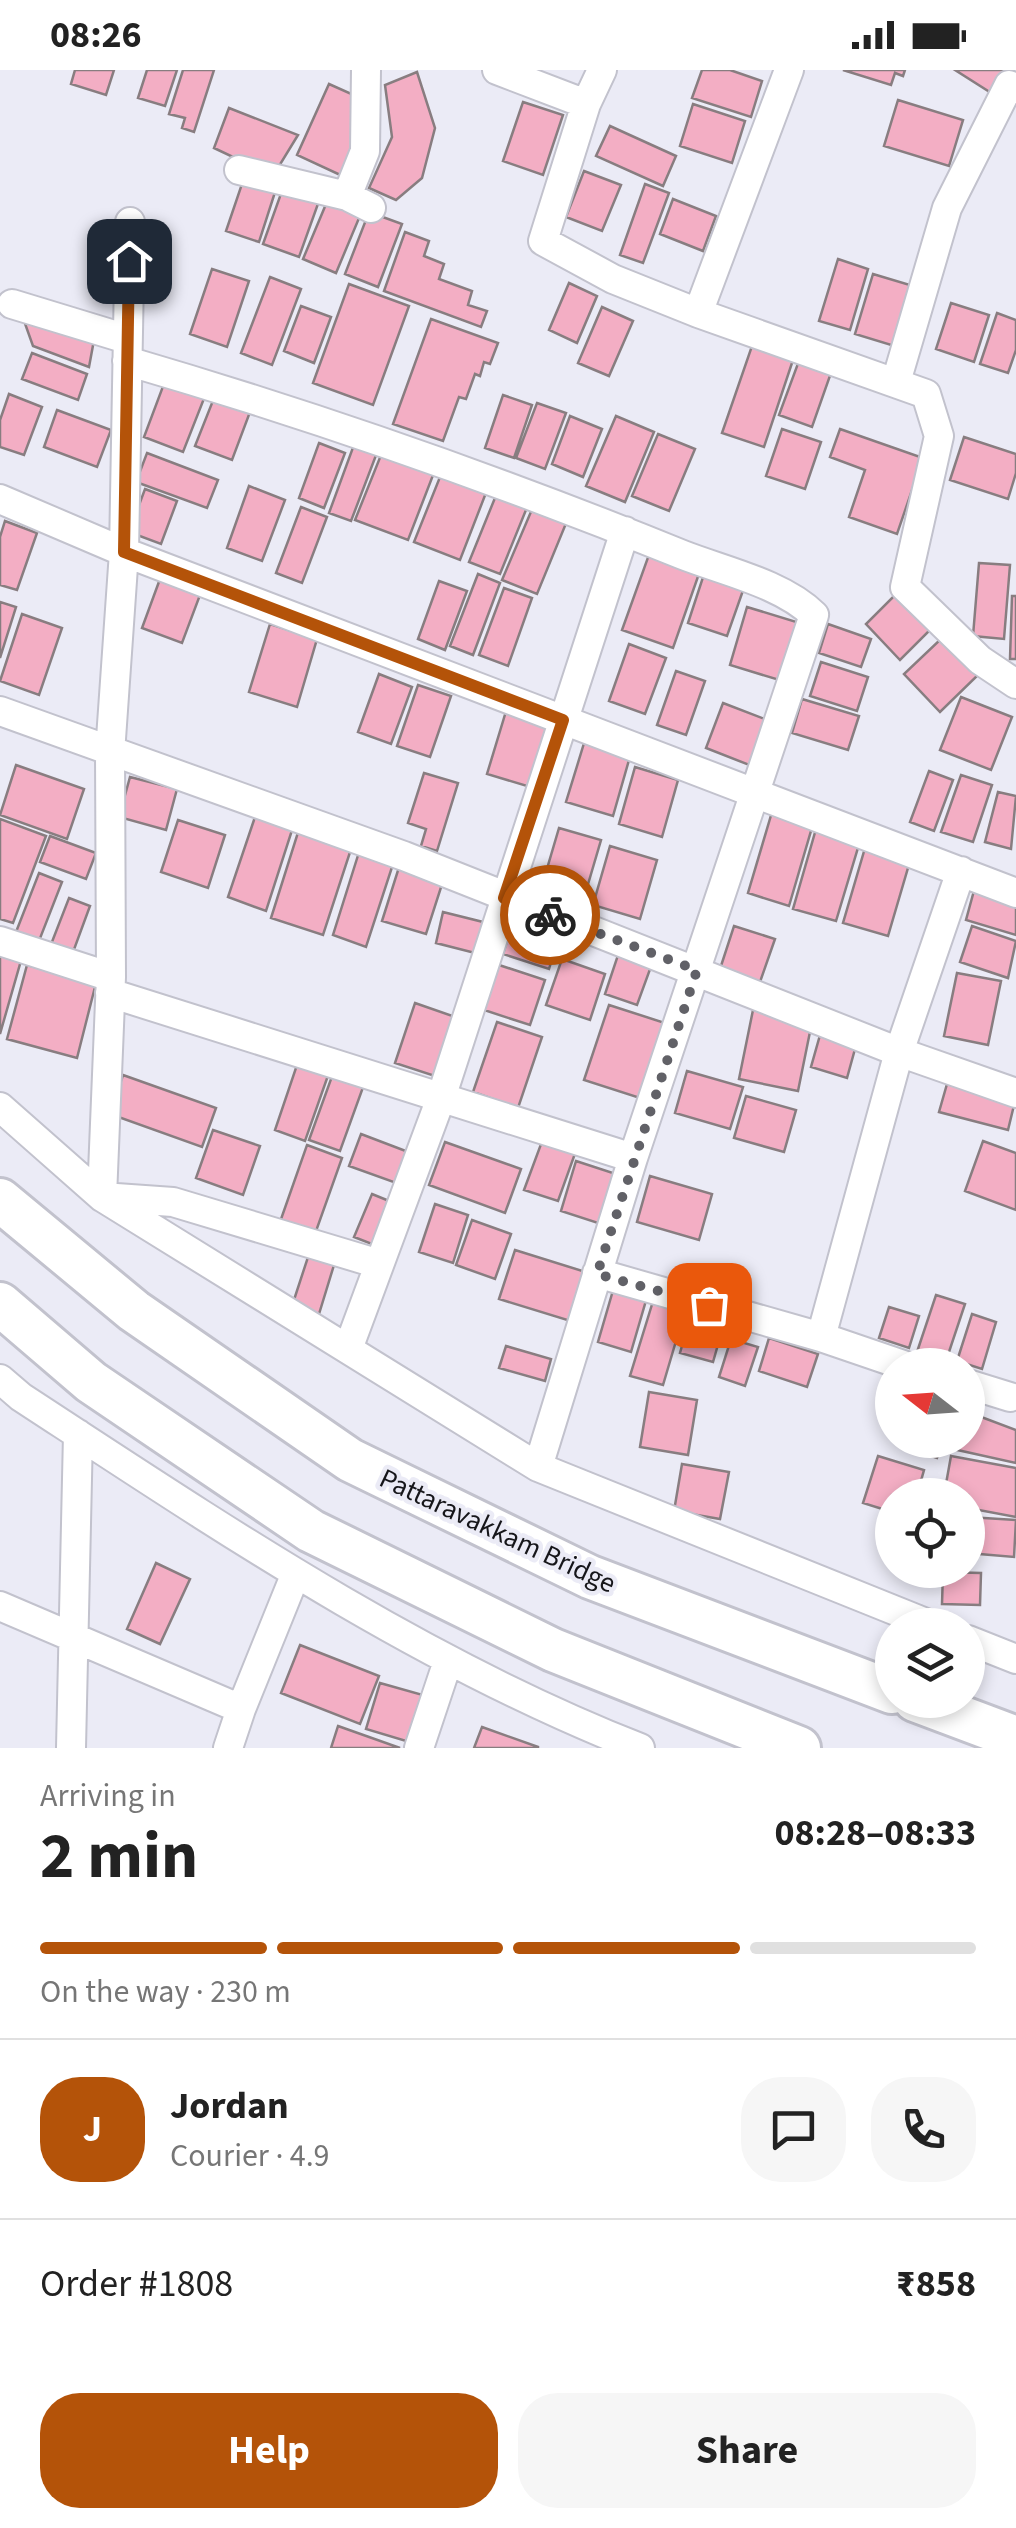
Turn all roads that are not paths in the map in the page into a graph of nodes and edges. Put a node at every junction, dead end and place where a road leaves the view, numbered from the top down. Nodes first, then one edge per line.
1 (366, 70) edge
2 (497, 70) edge
3 (602, 70) edge
4 (789, 70) edge
5 (1016, 89) edge
6 (586, 104) junction
7 (240, 170) dead end
8 (130, 222) dead end
9 (12, 304) dead end
10 (698, 313) junction
11 (127, 350) junction
12 (896, 382) junction
13 (0, 499) edge
14 (625, 531) junction
15 (124, 552) junction
16 (1016, 684) edge
17 (0, 711) edge
18 (563, 720) junction
19 (110, 753) junction
20 (756, 792) junction
21 (961, 872) junction
22 (1016, 892) edge
23 (504, 898) junction
24 (0, 941) edge
25 (697, 970) junction
26 (111, 985) junction
27 (899, 1052) junction
28 (1016, 1093) edge
29 (440, 1098) junction
30 (0, 1107) edge
31 (633, 1158) junction
32 (102, 1197) junction
33 (0, 1200) edge
34 (379, 1264) junction
35 (597, 1274) junction
36 (0, 1304) edge
37 (821, 1336) junction
38 (348, 1349) junction
39 (875, 1355) edge
40 (0, 1379) edge
41 (985, 1387) edge
42 (1014, 1391) edge
43 (78, 1434) junction
44 (538, 1467) junction
45 (296, 1573) junction
46 (0, 1606) edge
47 (889, 1608) edge
48 (72, 1636) junction
49 (985, 1647) edge
50 (1016, 1659) edge
51 (448, 1661) junction
52 (875, 1686) edge
53 (241, 1709) junction
54 (963, 1718) edge
55 (1016, 1738) edge
56 (71, 1748) edge
57 (228, 1748) edge
58 (418, 1748) edge
59 (640, 1748) edge
60 (799, 1748) edge

1 - 7 street
2 - 6 street
3 - 6 street
4 - 10 street
5 - 12 street
6 - 10 street
8 - 11 street
9 - 11 street
10 - 12 street
11 - 14 street
11 - 15 street
12 - 16 street
13 - 15 street
14 - 18 street
14 - 20 street
15 - 18 street
15 - 19 street
17 - 19 street
18 - 20 street
18 - 23 street
19 - 23 street
19 - 26 street
20 - 21 street
20 - 25 street
21 - 22 street
21 - 27 street
23 - 25 street
23 - 29 street
24 - 26 street
25 - 27 street
25 - 31 street
26 - 29 street
26 - 32 street
27 - 28 street
27 - 37 street
29 - 31 street
29 - 34 street
30 - 32 street
31 - 35 street
32 - 34 street
32 - 38 street
33 - 52 highway, Pattaravakkam Bridge
34 - 38 street
35 - 37 street
35 - 44 street
36 - 60 highway
37 - 39 street
38 - 44 street
40 - 43 street
41 - 42 street
43 - 45 street
43 - 48 street
44 - 47 street
45 - 51 street
45 - 53 street
46 - 48 street
48 - 53 street
48 - 56 street
49 - 50 street
51 - 58 street
51 - 59 street
53 - 57 street
54 - 55 highway

